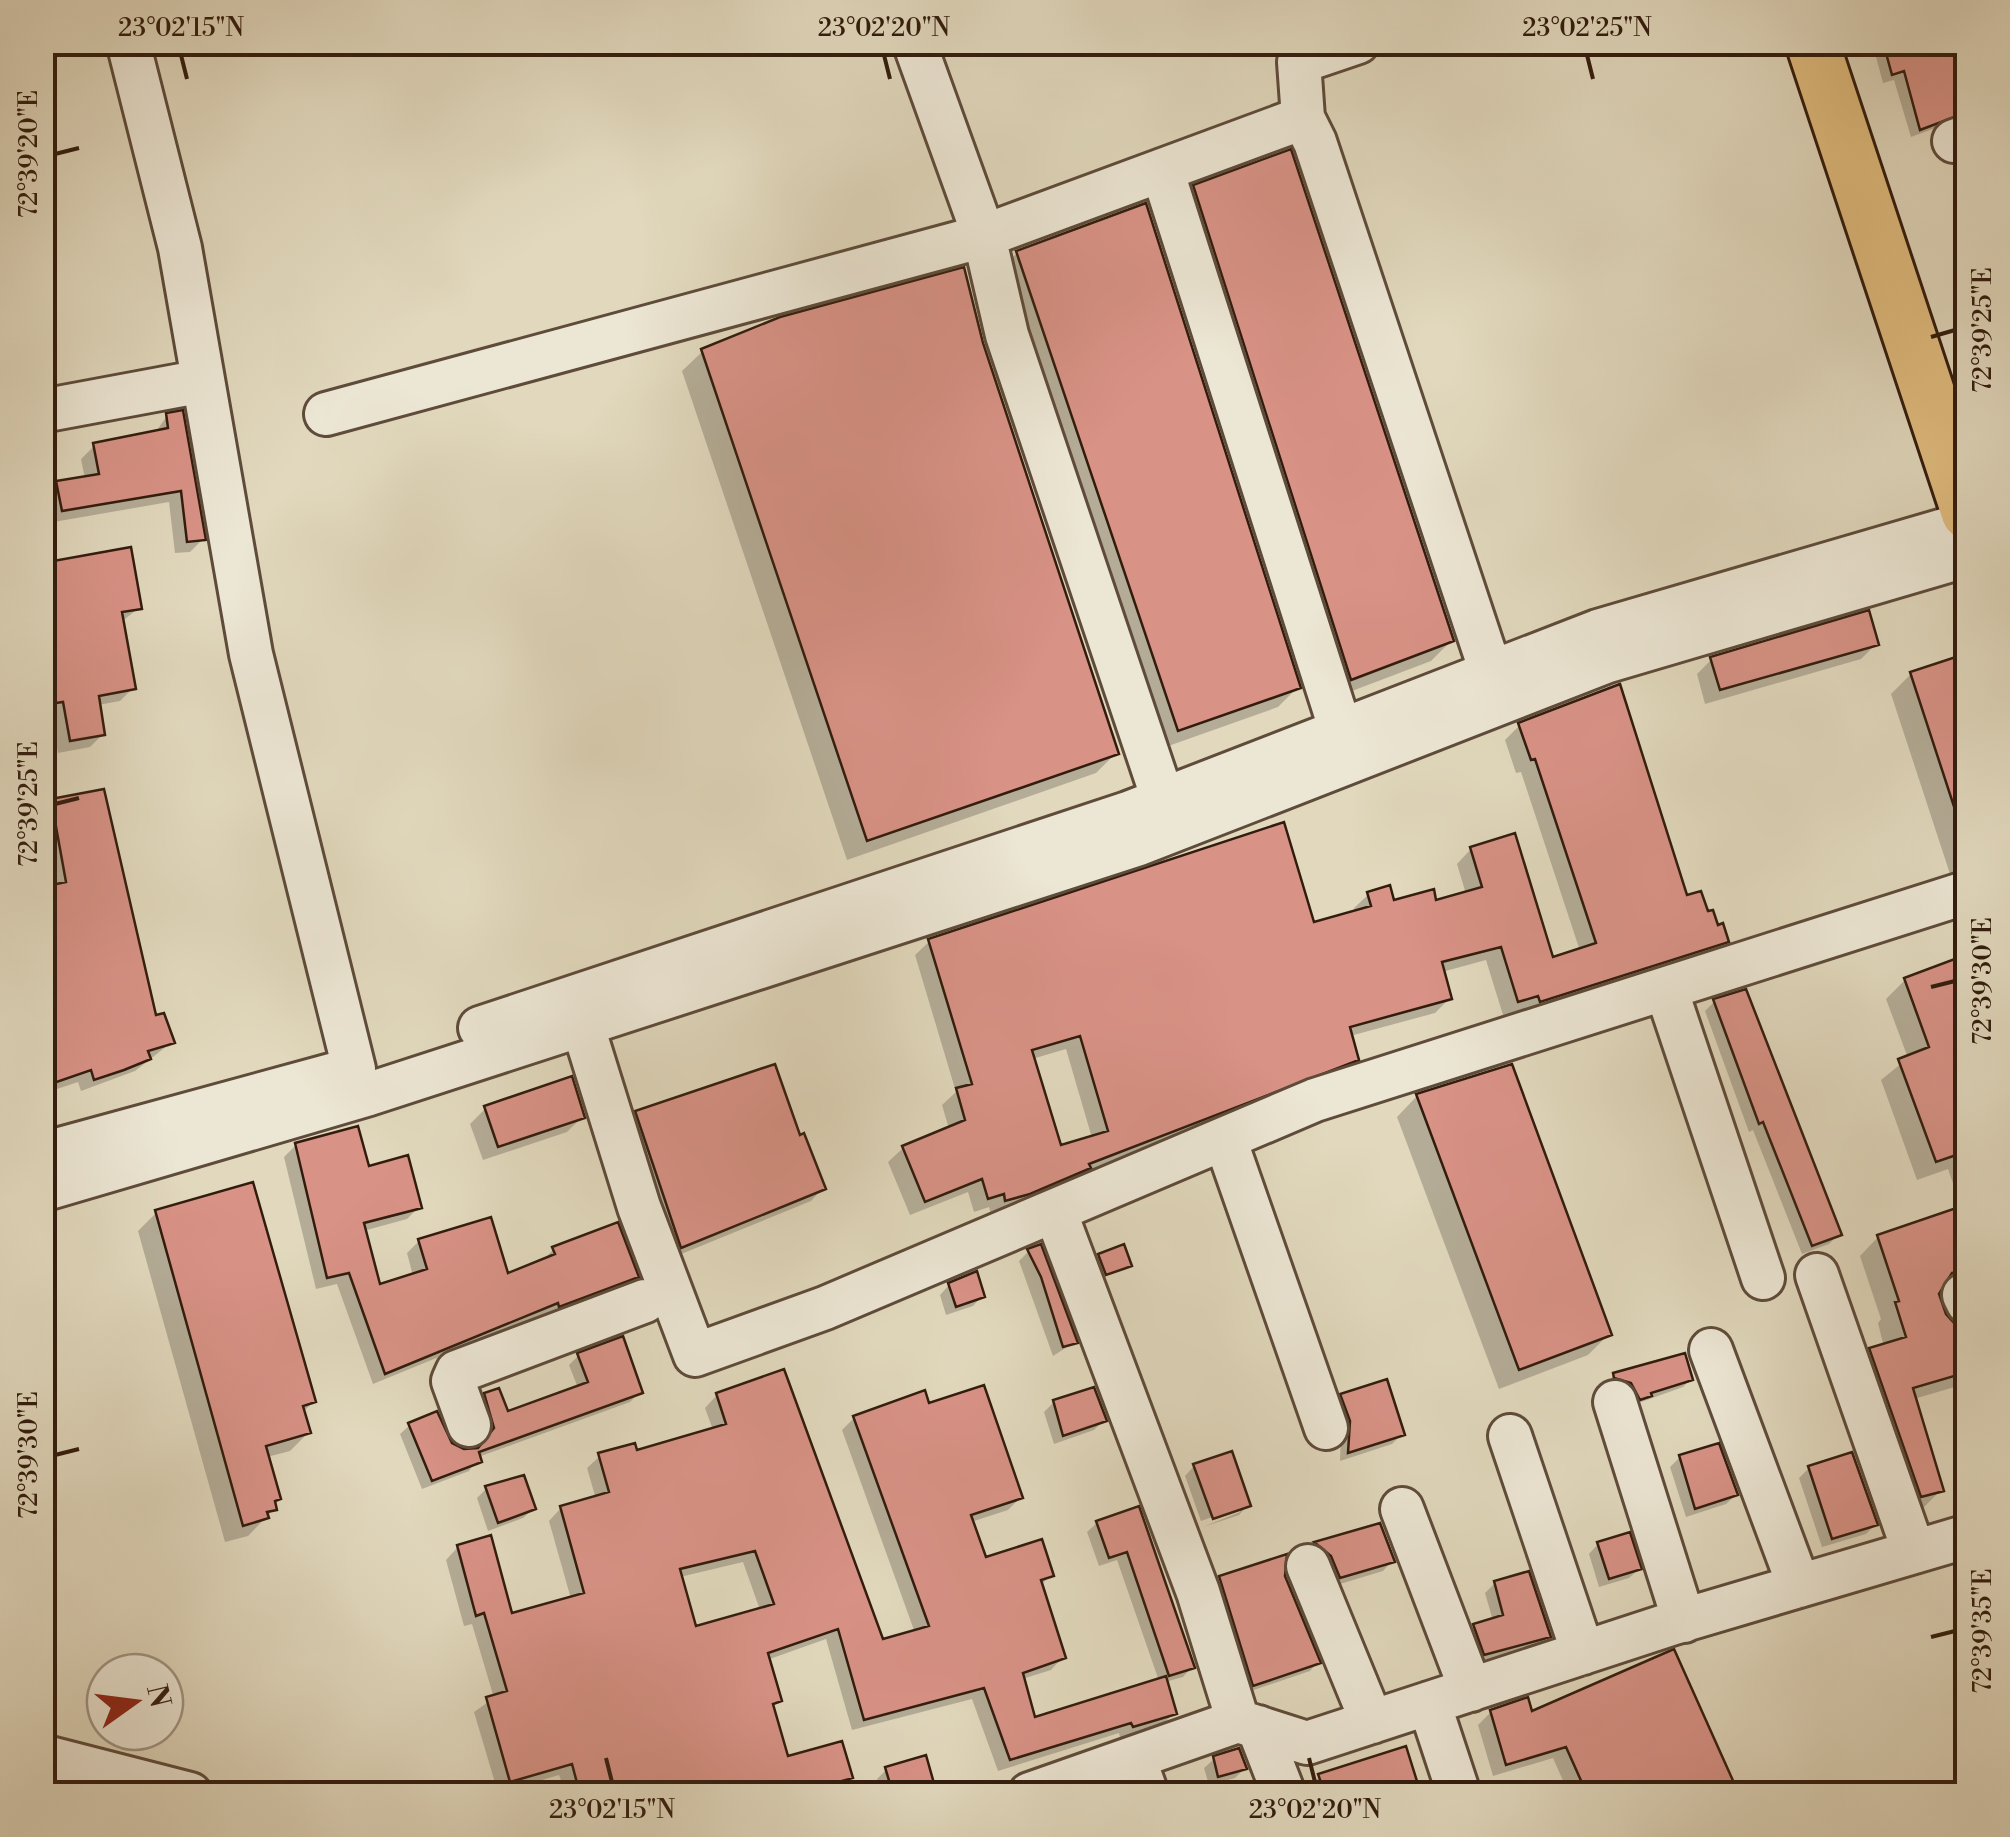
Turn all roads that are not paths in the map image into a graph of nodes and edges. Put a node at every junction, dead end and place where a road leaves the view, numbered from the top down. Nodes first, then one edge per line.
1 (128, 42) edge
2 (914, 42) edge
3 (1358, 42) edge
4 (1812, 42) edge
5 (1839, 42) edge
6 (1302, 118) junction
7 (1162, 170) junction
8 (984, 236) junction
9 (203, 381) junction
10 (42, 411) edge
11 (326, 414) dead end
12 (1968, 419) edge
13 (1968, 513) edge
14 (1968, 522) edge
15 (1968, 555) edge
16 (1491, 672) junction
17 (1340, 731) junction
18 (1163, 799) junction
19 (1968, 892) edge
20 (1666, 989) junction
21 (579, 1011) junction
22 (354, 1069) junction
23 (1225, 1139) junction
24 (42, 1154) edge
25 (42, 1190) edge
26 (1054, 1211) junction
27 (1817, 1274) dead end
28 (1763, 1278) dead end
29 (659, 1295) junction
30 (1712, 1350) dead end
31 (1615, 1402) dead end
32 (469, 1425) dead end
33 (1326, 1428) dead end
34 (1510, 1436) dead end
35 (1402, 1509) dead end
36 (1968, 1536) edge
37 (1914, 1552) junction
38 (1308, 1566) dead end
39 (1799, 1586) junction
40 (1684, 1620) junction
41 (1583, 1653) junction
42 (1471, 1690) junction
43 (1429, 1704) junction
44 (1372, 1722) junction
45 (1248, 1724) junction
46 (42, 1756) edge
47 (1140, 1776) edge
48 (190, 1794) edge
49 (1030, 1794) edge
50 (1284, 1794) edge
51 (1460, 1794) edge

1 - 9 street
2 - 8 street
3 - 6 street
4 - 13 main road
5 - 12 main road
6 - 7 street
6 - 16 street
7 - 8 street
7 - 17 street
8 - 11 street
8 - 18 street
9 - 10 street
9 - 22 street
14 - 16 street
15 - 21 street
16 - 17 street
17 - 18 street
18 - 21 street
19 - 20 street
20 - 23 street
20 - 28 street
21 - 22 street
21 - 25 street
21 - 29 street
22 - 24 street
23 - 26 street
23 - 33 street
26 - 29 street
26 - 45 street
27 - 37 street
29 - 32 street
30 - 39 street
31 - 40 street
34 - 41 street
35 - 42 street
36 - 37 street
37 - 39 street
38 - 44 street
39 - 40 street
40 - 41 street
41 - 42 street
42 - 43 street
43 - 44 street
43 - 51 street
44 - 45 street
45 - 47 street
45 - 50 street
46 - 48 street
47 - 49 street

